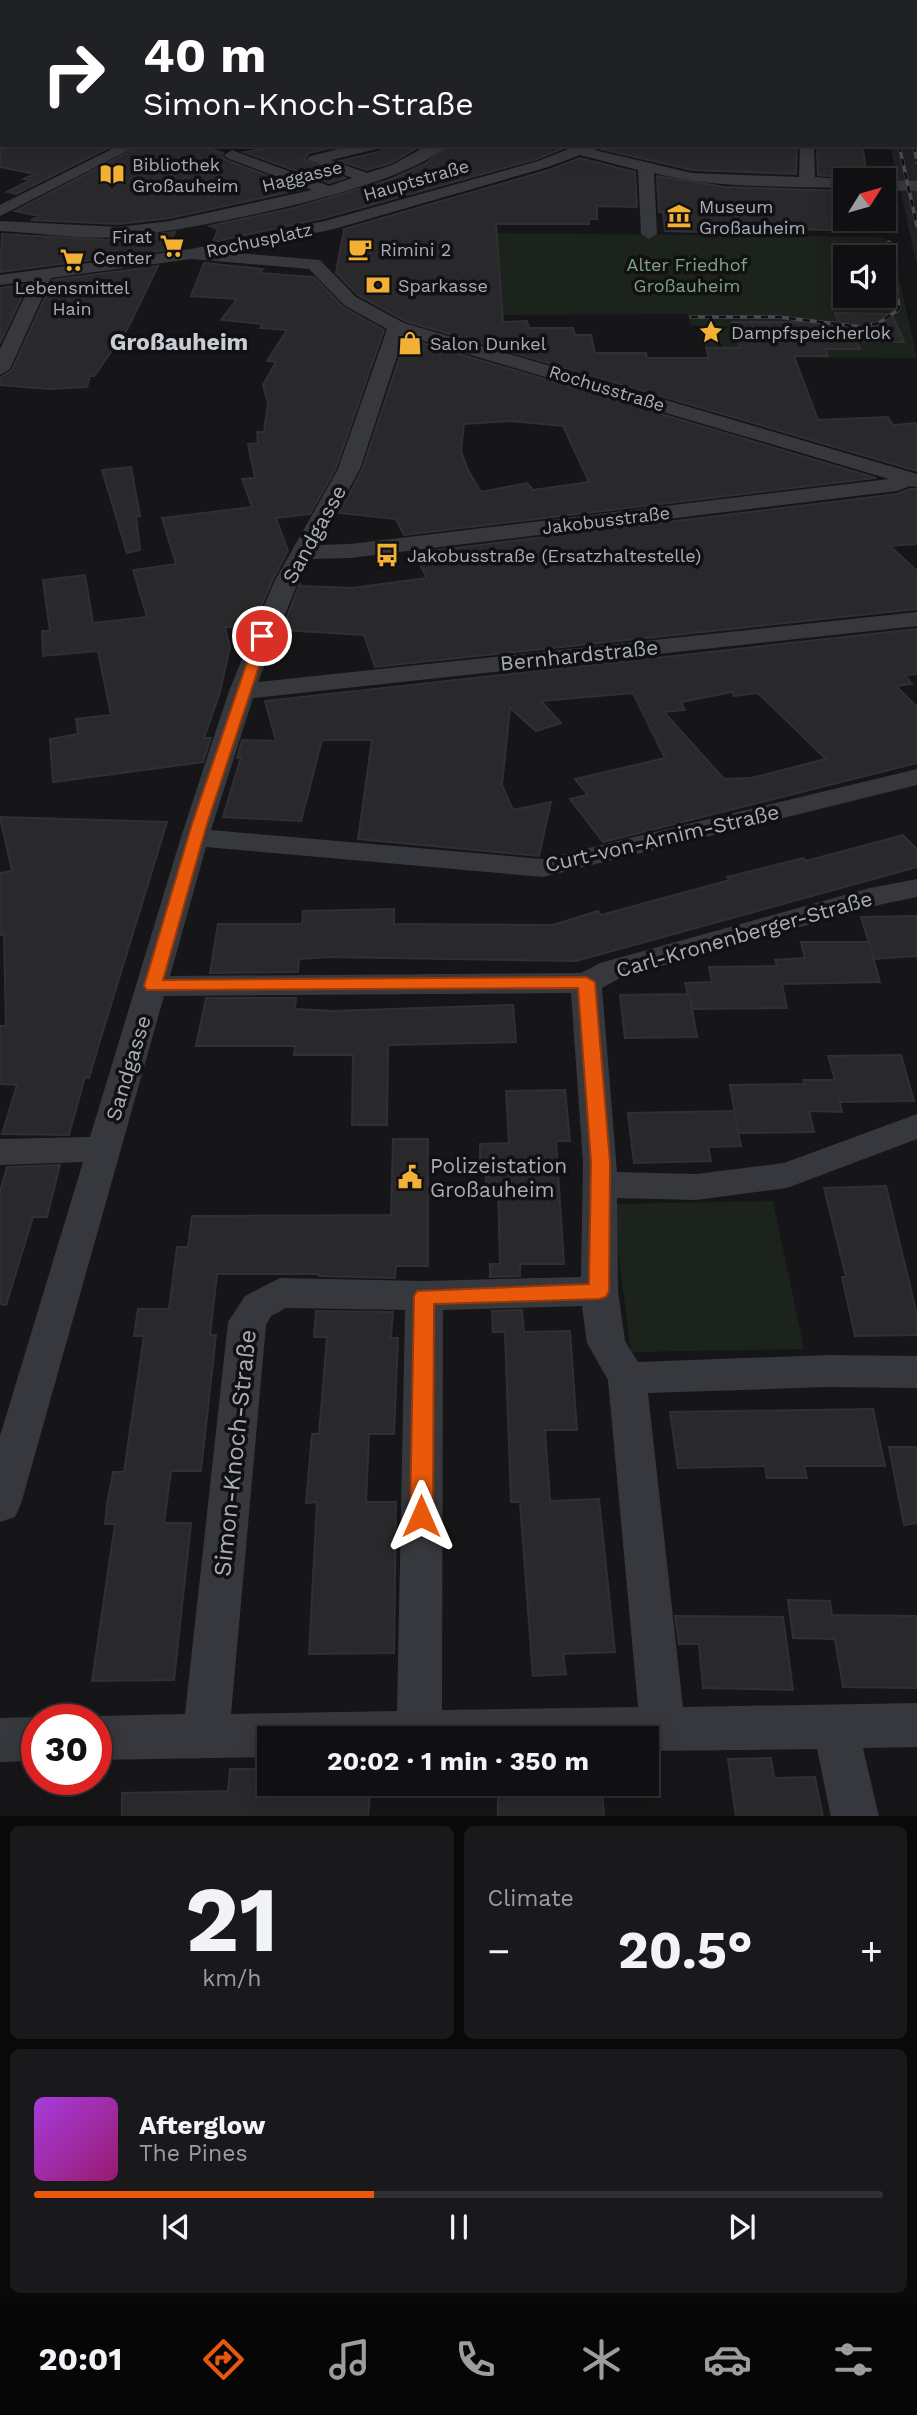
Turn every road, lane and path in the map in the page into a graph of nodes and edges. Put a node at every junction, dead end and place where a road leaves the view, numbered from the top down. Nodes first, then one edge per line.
1 (128, 147) edge
2 (367, 147) edge
3 (807, 147) edge
4 (255, 148) dead end
5 (434, 148) edge
6 (544, 148) dead end
7 (582, 151) edge
8 (646, 167) junction
9 (369, 179) junction
10 (807, 182) junction
11 (833, 183) edge
12 (896, 185) edge
13 (917, 186) edge
14 (329, 191) junction
15 (0, 211) edge
16 (328, 225) junction
17 (0, 226) edge
18 (649, 234) dead end
19 (191, 254) junction
20 (314, 264) junction
21 (44, 274) junction
22 (0, 280) edge
23 (397, 327) junction
24 (0, 369) edge
25 (912, 479) edge
26 (302, 552) junction
27 (917, 620) edge
28 (242, 691) junction
29 (917, 776) edge
30 (195, 837) junction
31 (917, 888) edge
32 (586, 982) junction
33 (153, 986) junction
34 (917, 1126) edge
35 (103, 1149) junction
36 (0, 1152) edge
37 (601, 1185) junction
38 (599, 1291) junction
39 (424, 1296) junction
40 (917, 1372) edge
41 (627, 1378) junction
42 (0, 1504) edge
43 (419, 1726) edge
44 (835, 1726) junction
45 (917, 1726) edge
46 (659, 1728) edge
47 (663, 1728) junction
48 (206, 1736) junction
49 (257, 1736) edge
50 (112, 1738) edge
51 (21, 1739) edge
52 (0, 1740) edge
53 (855, 1816) edge

1 - 15 street
2 - 9 street
3 - 10 street
4 - 14 street
5 - 9 street, Haggasse
6 - 7 street
7 - 8 street
7 - 16 street, Hauptstraße
8 - 10 street
8 - 18 street
9 - 14 street, Haggasse
10 - 11 street
12 - 13 street
14 - 17 street, Haggasse
16 - 19 street, Rochusplatz
16 - 20 street, Rochusplatz
19 - 20 street, Rochusplatz
19 - 21 street
20 - 23 street, Rochusstraße
21 - 22 street
21 - 24 street
23 - 25 street, Rochusstraße
23 - 26 street, Sandgasse
25 - 26 street, Jakobusstraße
26 - 28 street, Sandgasse
27 - 28 street, Bernhardstraße
28 - 30 street, Sandgasse
29 - 30 street, Curt-von-Arnim-Straße
30 - 33 street, Sandgasse
31 - 32 street, Carl-Kronenberger-Straße
32 - 33 street, Carl-Kronenberger-Straße
32 - 37 street
33 - 35 street, Sandgasse
34 - 37 street
35 - 36 street
35 - 42 street, Sandgasse
37 - 38 street
38 - 39 street, Simon-Knoch-Straße
38 - 41 street
39 - 43 street
39 - 48 street, Simon-Knoch-Straße
40 - 41 street
41 - 47 street
44 - 45 street
44 - 47 street
44 - 53 street
46 - 47 street
48 - 49 street
48 - 50 street
51 - 52 street

